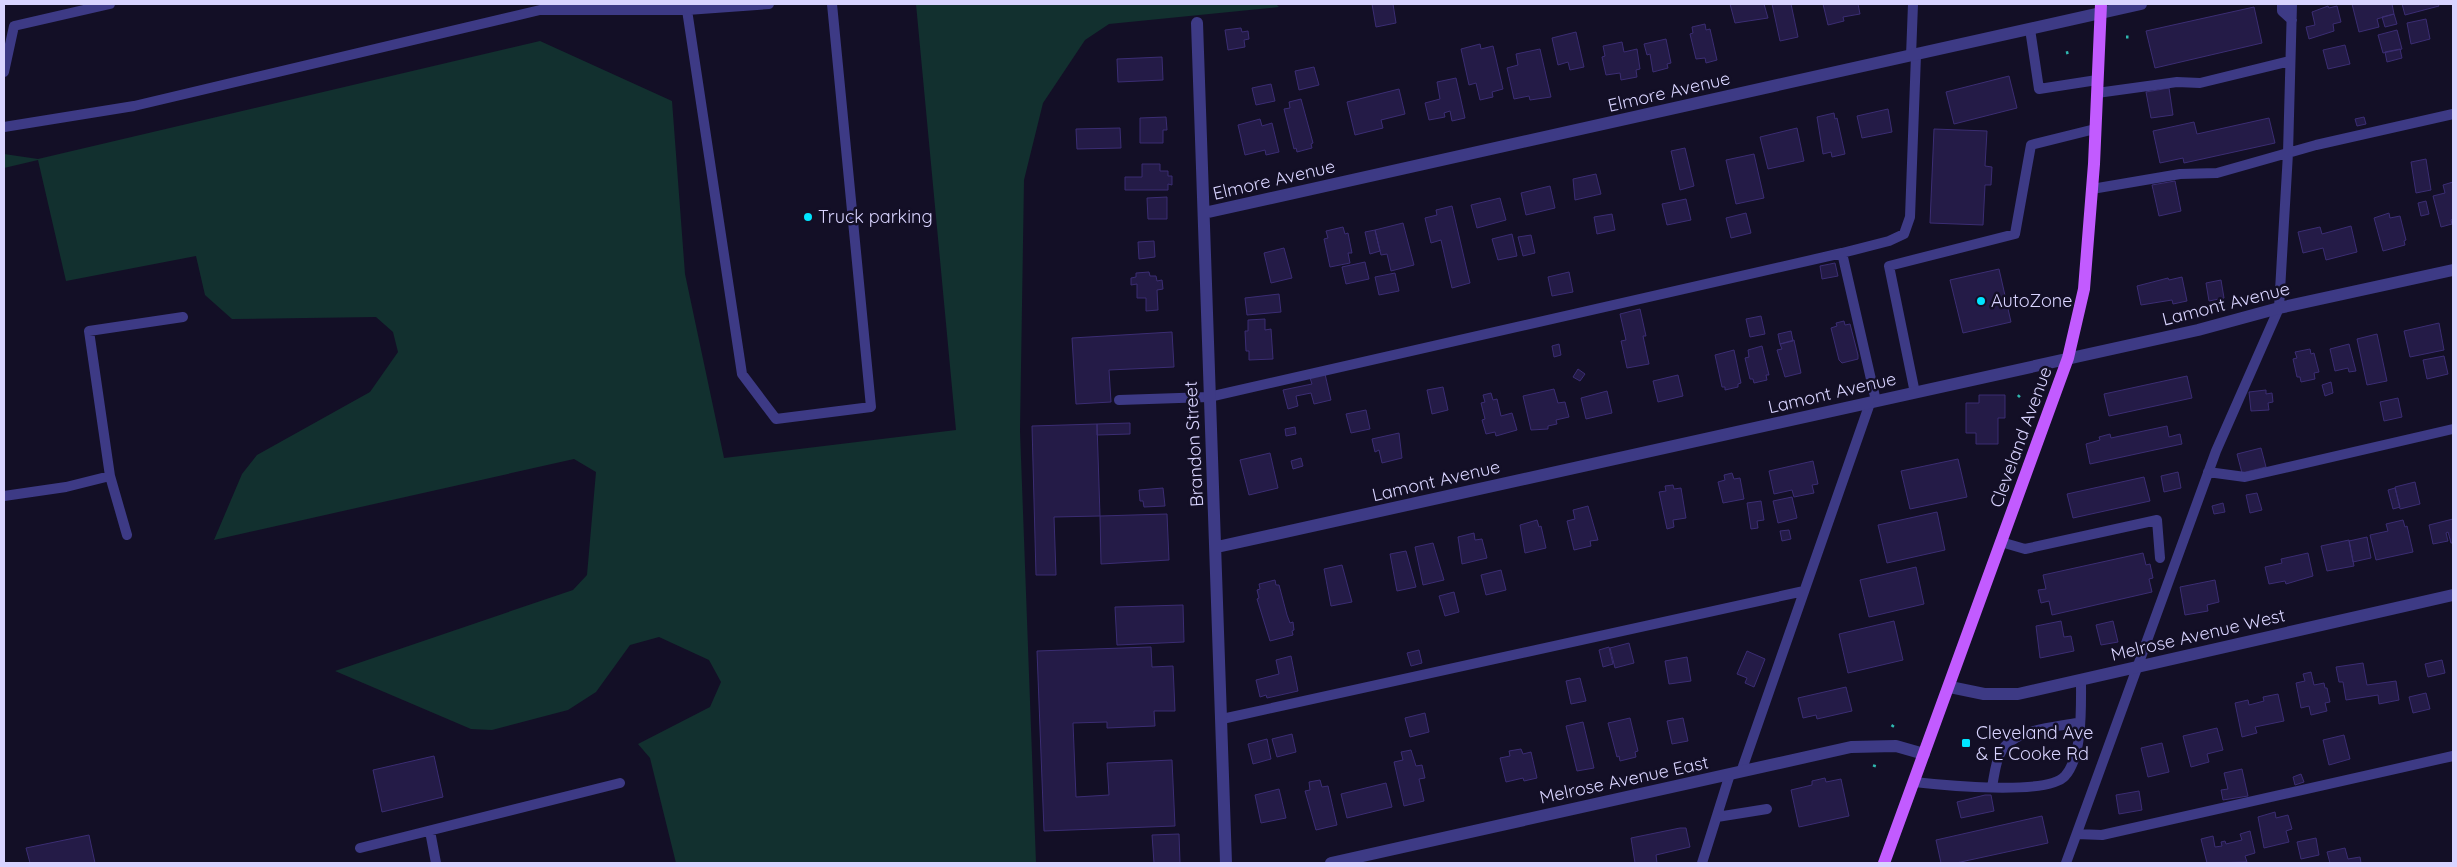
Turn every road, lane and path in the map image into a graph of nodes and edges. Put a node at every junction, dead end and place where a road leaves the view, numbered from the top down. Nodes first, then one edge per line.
1 (110, 4) edge
2 (769, 4) edge
3 (832, 4) edge
4 (1913, 4) edge
5 (2141, 4) edge
6 (2282, 4) edge
7 (2292, 4) edge
8 (539, 7) edge
9 (687, 7) edge
10 (2100, 9) edge
11 (2292, 20) junction
12 (1197, 23) dead end
13 (2030, 29) junction
14 (1913, 55) junction
15 (2290, 61) junction
16 (4, 72) edge
17 (2097, 80) junction
18 (2097, 93) junction
19 (2453, 114) edge
20 (4, 127) edge
21 (2095, 129) junction
22 (2288, 153) junction
23 (2092, 189) junction
24 (1204, 214) junction
25 (1842, 253) junction
26 (2453, 270) edge
27 (2279, 308) junction
28 (183, 317) dead end
29 (2068, 358) junction
30 (1915, 393) junction
31 (1209, 397) junction
32 (1119, 400) dead end
33 (1873, 402) junction
34 (2453, 429) edge
35 (2208, 472) junction
36 (110, 476) junction
37 (4, 496) edge
38 (127, 535) dead end
39 (2001, 542) junction
40 (1217, 547) junction
41 (2160, 558) dead end
42 (1804, 591) junction
43 (2453, 595) edge
44 (2138, 666) junction
45 (2081, 680) junction
46 (1950, 687) junction
47 (1222, 719) junction
48 (2080, 722) junction
49 (1924, 754) junction
50 (2453, 756) edge
51 (1735, 773) junction
52 (1914, 782) junction
53 (620, 783) dead end
54 (1992, 787) junction
55 (1767, 809) dead end
56 (1717, 817) junction
57 (430, 831) junction
58 (2077, 834) junction
59 (360, 848) dead end
60 (436, 863) edge
61 (1226, 863) edge
62 (1331, 863) edge
63 (1702, 863) edge
64 (1884, 863) edge
65 (2066, 863) edge

1 - 16 lane
2 - 9 lane
3 - 9 lane
4 - 14 lane
5 - 10 street, Elmore Avenue
6 - 11 lane
7 - 11 lane
8 - 9 lane
8 - 20 lane
10 - 13 street, Elmore Avenue
10 - 17 main road, Cleveland Avenue
11 - 15 lane
12 - 24 street, Brandon Street
13 - 14 street, Elmore Avenue
13 - 17 lane
14 - 24 street, Elmore Avenue
14 - 25 lane
15 - 18 lane
15 - 22 lane
17 - 18 main road, Cleveland Avenue
18 - 21 main road, Cleveland Avenue
19 - 22 lane
21 - 23 main road, Cleveland Avenue
21 - 30 lane
22 - 23 lane
22 - 27 lane
23 - 29 main road, Cleveland Avenue
24 - 31 street, Brandon Street
25 - 31 lane
25 - 33 lane
26 - 27 street, Lamont Avenue
27 - 29 street, Lamont Avenue
27 - 35 lane
28 - 36 lane
29 - 30 street, Lamont Avenue
29 - 39 main road, Cleveland Avenue
30 - 33 street, Lamont Avenue
31 - 32 lane
31 - 40 street, Brandon Street
33 - 40 street, Lamont Avenue
33 - 42 lane
34 - 35 lane
35 - 44 lane
36 - 37 lane
36 - 38 lane
39 - 41 lane
39 - 46 main road, Cleveland Avenue
40 - 47 street, Brandon Street
42 - 47 lane
42 - 51 lane
43 - 44 street, Melrose Avenue West
44 - 45 street, Melrose Avenue West
44 - 58 lane
45 - 46 street, Melrose Avenue West
45 - 48 lane
46 - 49 main road, Cleveland Avenue
47 - 61 street, Brandon Street
48 - 54 lane
48 - 54 lane
49 - 51 street, Melrose Avenue East
49 - 52 main road, Cleveland Avenue
50 - 58 lane
51 - 56 lane
51 - 62 street, Melrose Avenue East
52 - 54 lane
52 - 64 main road, Cleveland Avenue
53 - 57 lane
55 - 56 lane
56 - 63 lane
57 - 59 lane
57 - 60 lane
58 - 65 lane

